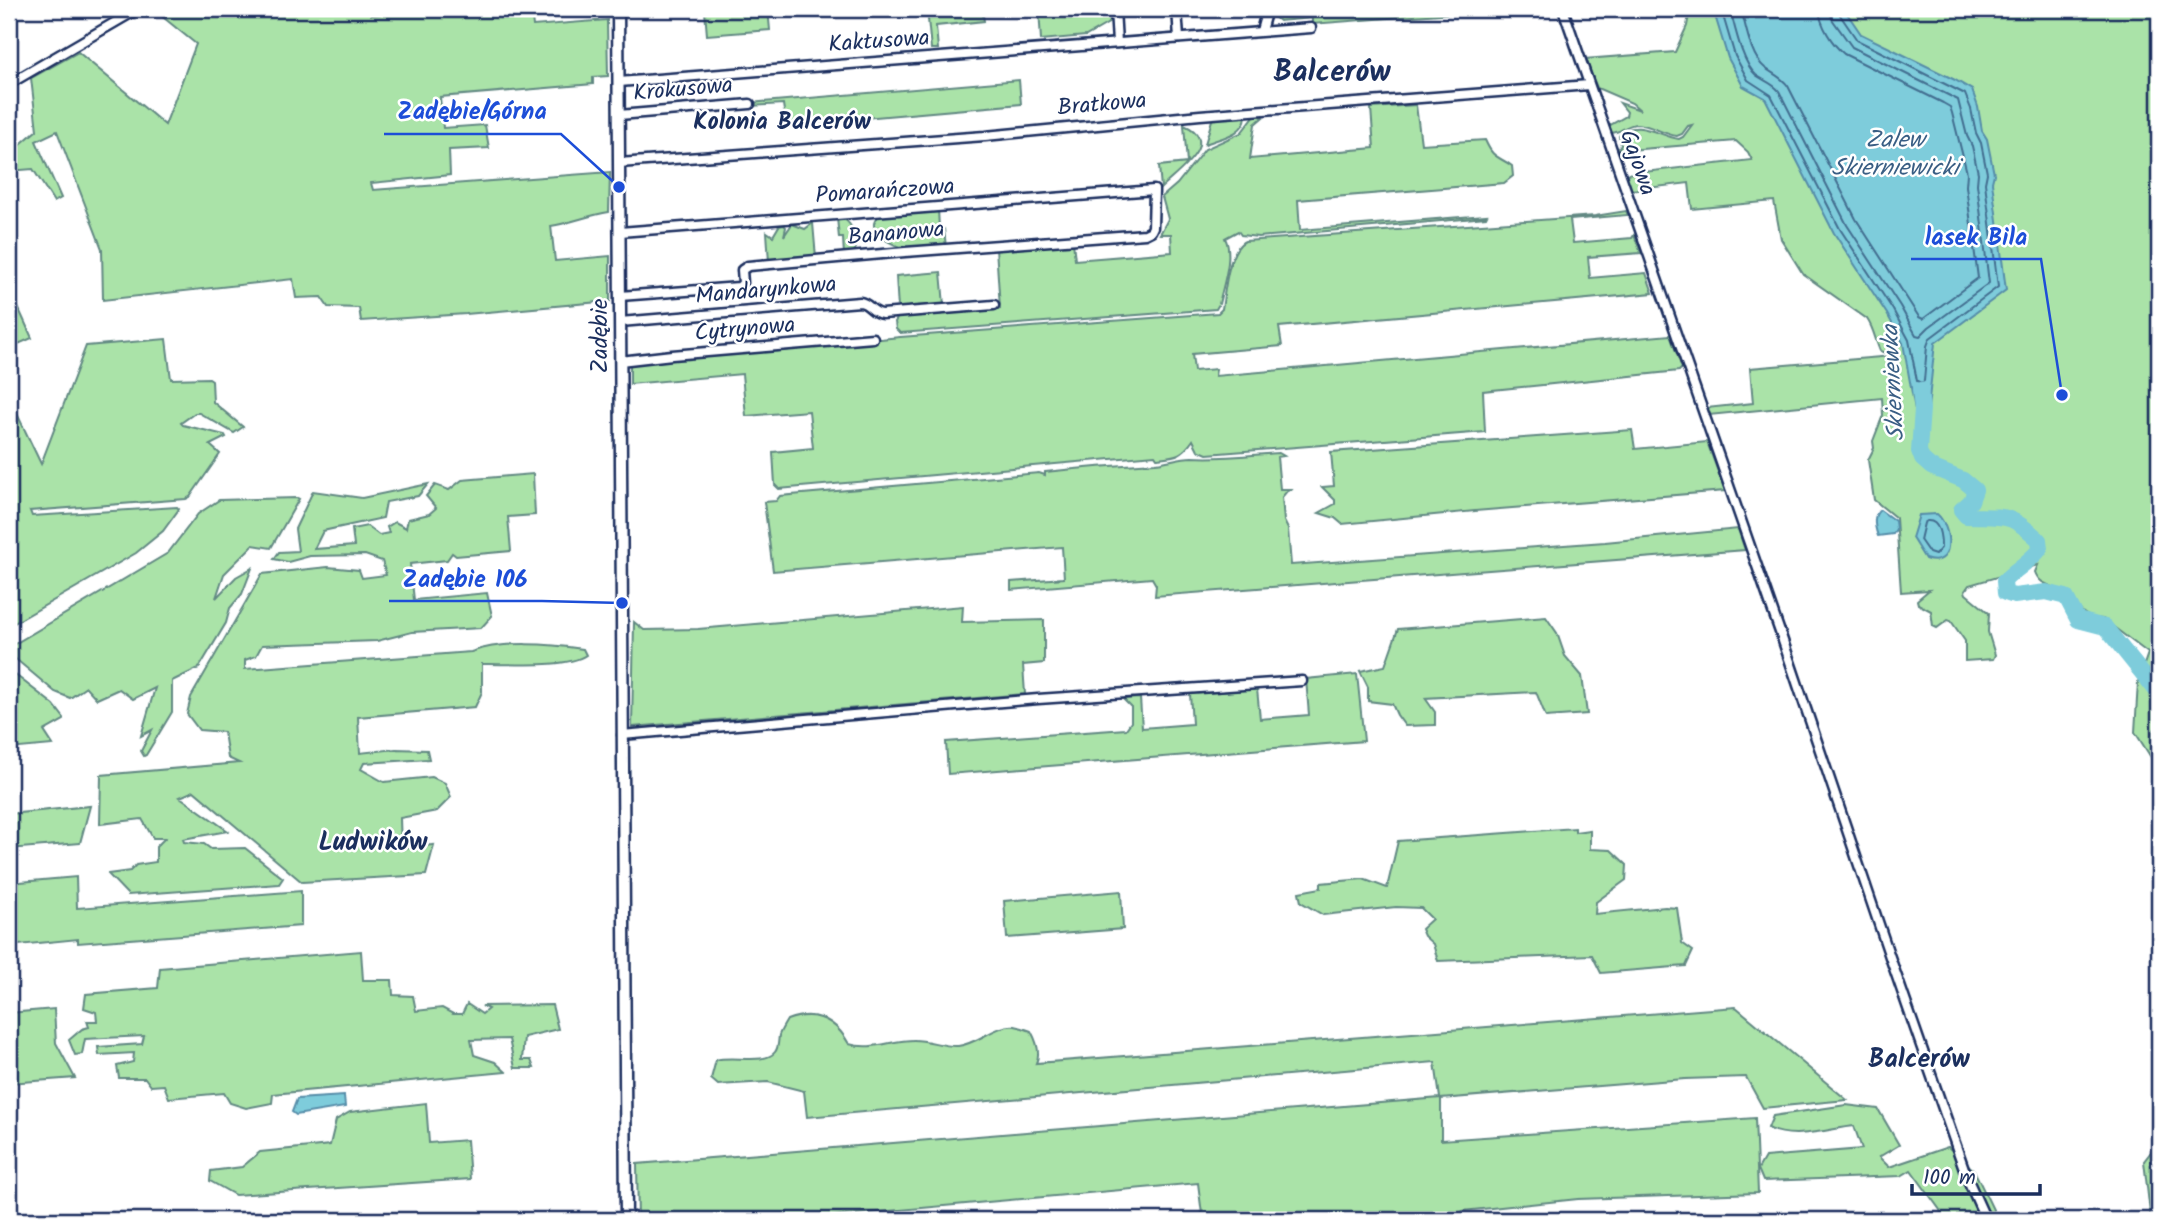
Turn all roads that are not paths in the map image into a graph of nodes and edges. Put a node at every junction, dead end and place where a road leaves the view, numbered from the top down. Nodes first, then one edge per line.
1 (138, 9) edge
2 (618, 9) edge
3 (1115, 9) edge
4 (1177, 9) edge
5 (1266, 9) edge
6 (1563, 9) edge
7 (1311, 28) dead end
8 (1261, 32) junction
9 (1179, 38) junction
10 (1117, 43) junction
11 (619, 82) junction
12 (9, 84) edge
13 (1588, 85) junction
14 (750, 104) dead end
15 (619, 115) junction
16 (619, 163) junction
17 (1154, 190) joint
18 (620, 232) junction
19 (620, 296) junction
20 (994, 304) dead end
21 (620, 322) junction
22 (873, 338) dead end
23 (620, 362) junction
24 (1302, 681) dead end
25 (622, 735) junction
26 (626, 1220) edge
27 (1986, 1220) edge

1 - 12 street
2 - 11 street, Zadębie
3 - 10 street
4 - 9 street
5 - 8 street
6 - 13 street, Gajowa
7 - 8 street, Kaktusowa
8 - 9 street, Kaktusowa
9 - 10 street, Kaktusowa
10 - 11 street, Kaktusowa
11 - 15 street, Zadębie
13 - 16 street, Bratkowa
13 - 27 street, Gajowa
14 - 15 street, Krokusowa
15 - 16 street, Zadębie
16 - 18 street, Zadębie
17 - 18 street, Pomarańczowa
17 - 19 street, Bananowa
18 - 19 street, Zadębie
19 - 21 street, Zadębie
20 - 21 street, Mandarynkowa
21 - 23 street, Zadębie
22 - 23 street, Cytrynowa
23 - 25 street, Zadębie
24 - 25 street
25 - 26 street, Zadębie

